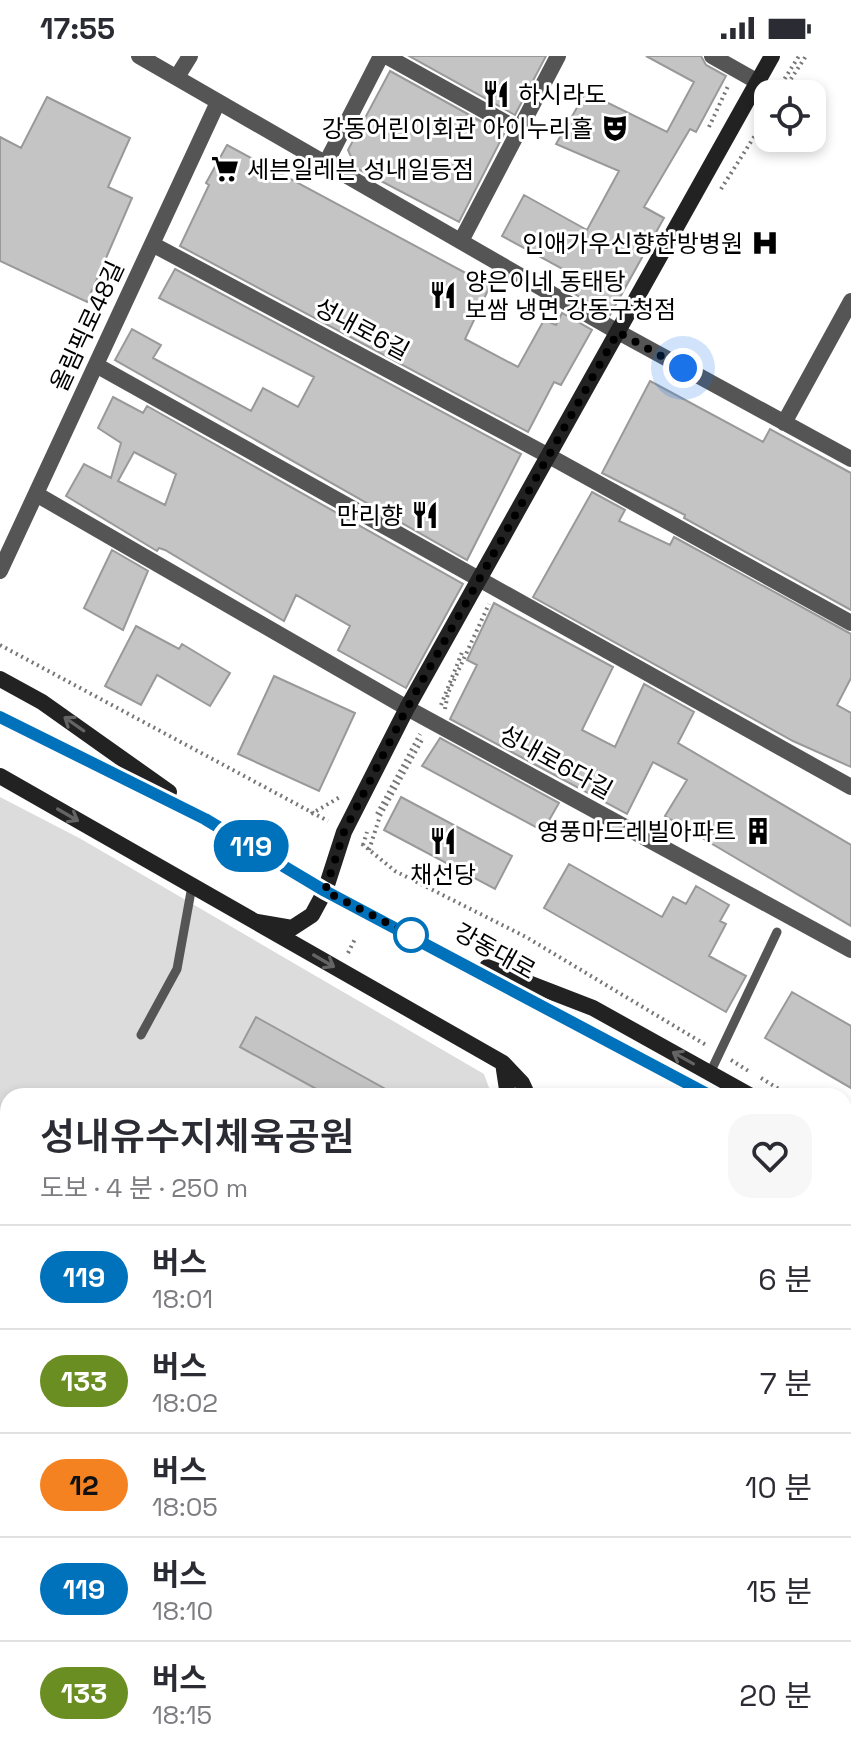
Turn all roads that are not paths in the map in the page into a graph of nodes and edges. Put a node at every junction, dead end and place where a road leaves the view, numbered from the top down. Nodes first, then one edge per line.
1 (139, 56) edge
2 (190, 56) edge
3 (383, 56) edge
4 (558, 56) edge
5 (712, 56) edge
6 (772, 56) edge
7 (177, 77) junction
8 (754, 80) edge
9 (759, 80) edge
10 (754, 89) edge
11 (218, 102) junction
12 (519, 130) junction
13 (326, 163) junction
14 (461, 241) junction
15 (152, 244) junction
16 (851, 301) edge
17 (618, 332) junction
18 (96, 365) junction
19 (784, 423) junction
20 (549, 456) junction
21 (851, 459) edge
22 (36, 494) junction
23 (0, 571) edge
24 (480, 579) junction
25 (851, 623) edge
26 (0, 679) edge
27 (407, 708) junction
28 (0, 717) edge
29 (0, 776) edge
30 (851, 787) edge
31 (205, 819) junction
32 (192, 886) junction
33 (325, 891) junction
34 (257, 922) junction
35 (777, 932) dead end
36 (430, 945) junction
37 (851, 950) edge
38 (141, 1035) dead end
39 (503, 1063) junction
40 (710, 1073) junction
41 (507, 1088) edge
42 (524, 1088) edge
43 (696, 1088) edge
44 (737, 1088) edge

1 - 7 street
2 - 7 street
3 - 12 street
3 - 13 street
4 - 12 street
5 - 8 street
6 - 9 main road
7 - 11 street
10 - 17 main road
11 - 13 street
11 - 15 street, 올림픽로48길
12 - 14 street
13 - 14 street
14 - 17 street
15 - 18 street, 올림픽로48길
15 - 20 street, 성내로6길
16 - 19 street
17 - 19 street
17 - 20 main road
18 - 22 street, 올림픽로48길
18 - 24 street
19 - 21 street
20 - 24 main road
20 - 25 street, 성내로6길
22 - 23 street, 올림픽로48길
22 - 27 street
24 - 27 main road
24 - 30 street
31 -> 26 main road
27 - 33 main road
27 - 37 street, 성내로6다길
28 - 31 main road, 강동대로
29 -> 32 main road
31 - 33 main road, 강동대로
32 - 34 main road
32 - 38 lane
33 - 34 main road
33 - 36 main road, 강동대로
34 -> 39 main road
35 - 40 lane
40 -> 36 main road
36 - 43 main road, 강동대로
39 - 41 main road
39 - 42 main road
40 - 44 main road

